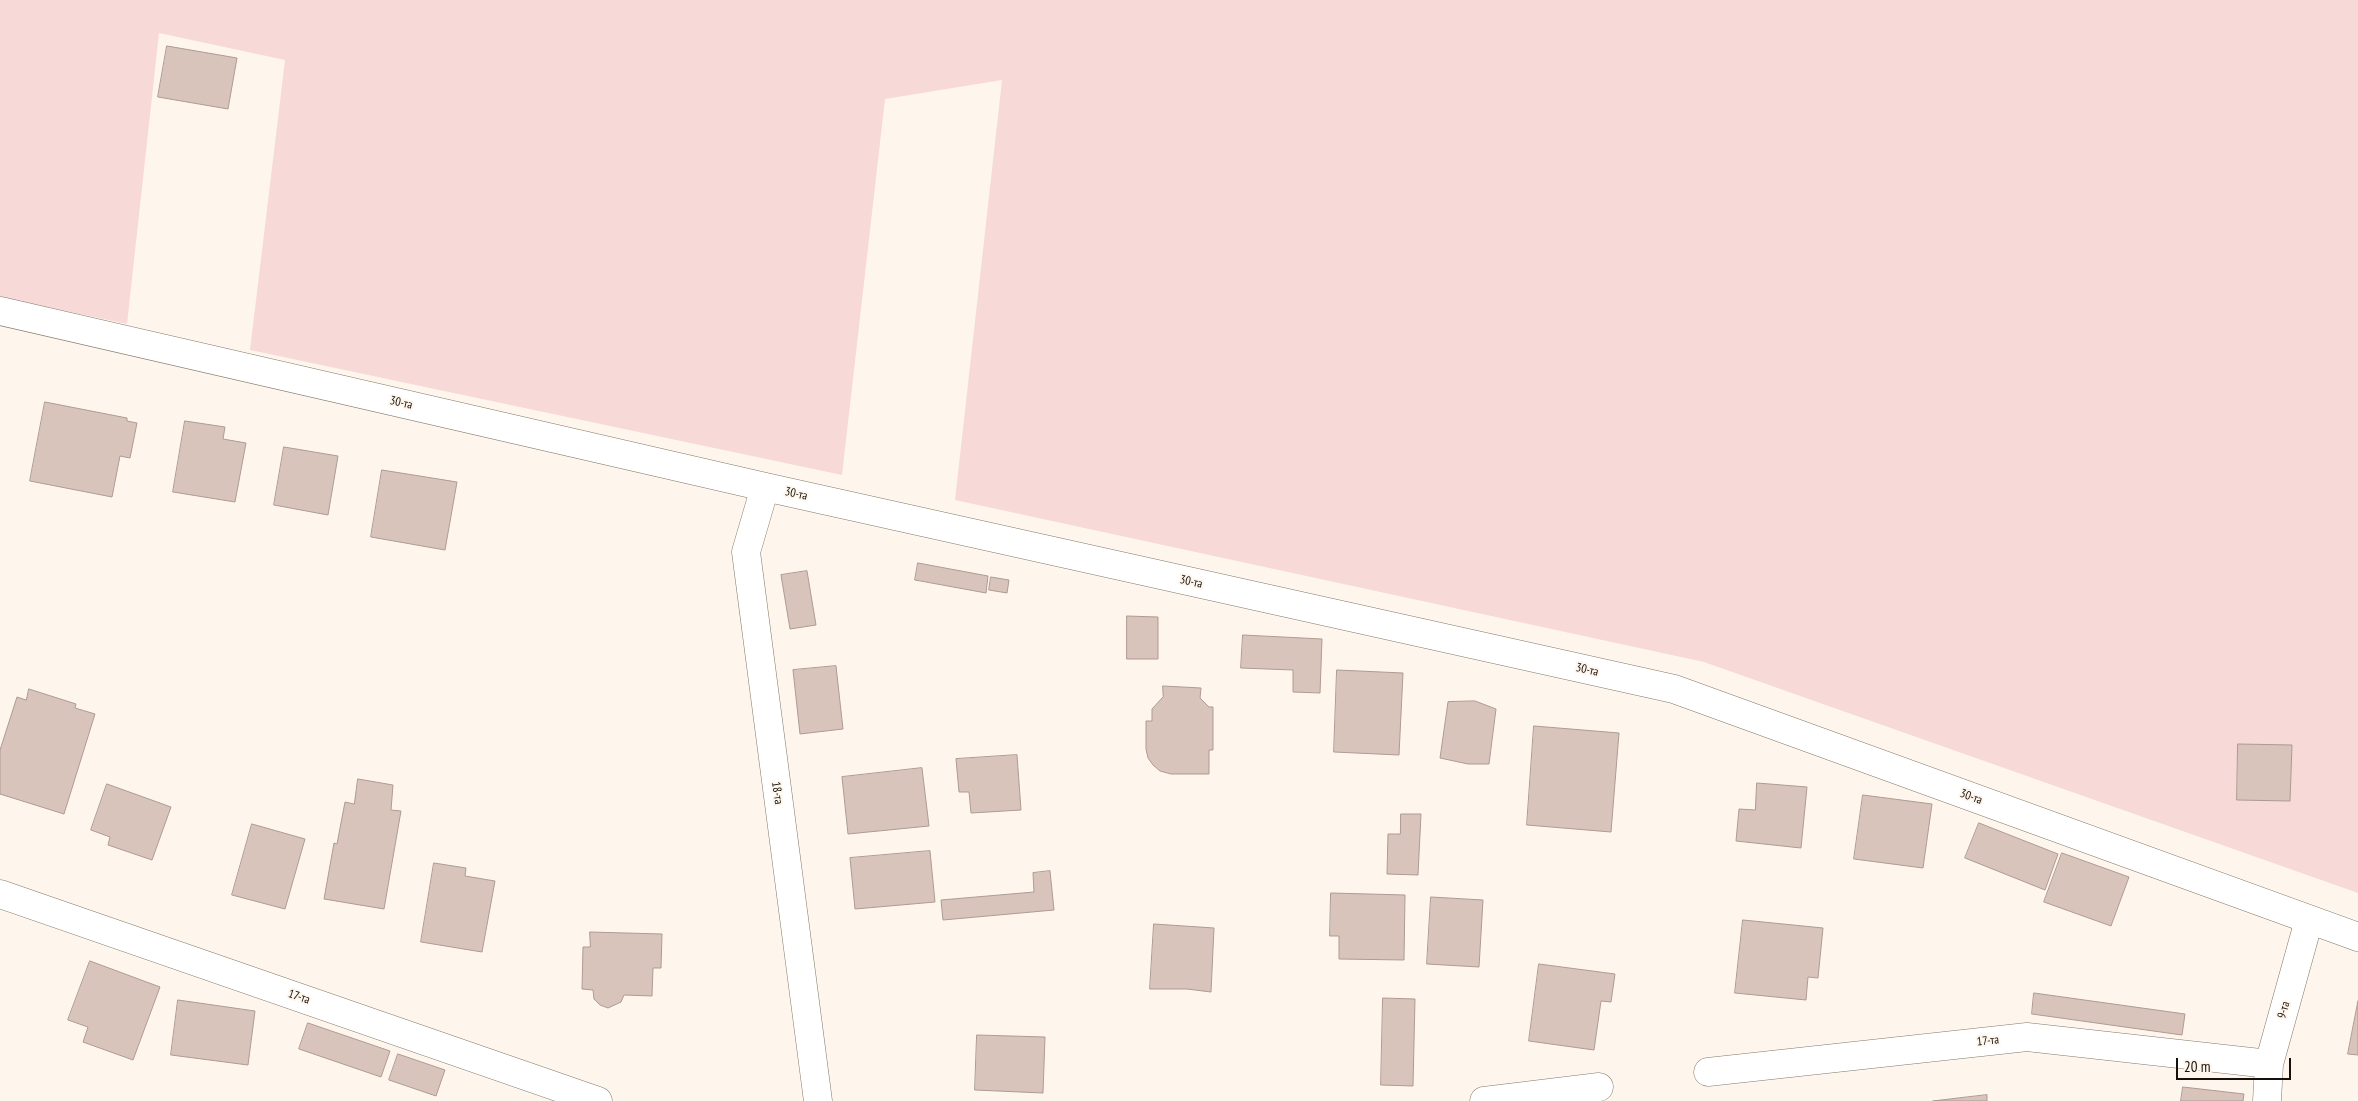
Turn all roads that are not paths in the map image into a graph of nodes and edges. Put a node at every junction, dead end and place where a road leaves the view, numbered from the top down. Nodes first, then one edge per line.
1 (0, 311) edge
2 (765, 487) junction
3 (0, 894) edge
4 (2309, 920) junction
5 (2358, 937) edge
6 (2268, 1064) junction
7 (1708, 1072) dead end
8 (1599, 1087) dead end
9 (598, 1101) edge
10 (818, 1101) edge
11 (1484, 1101) edge
12 (2267, 1101) edge

1 - 2 street, 30-та
2 - 4 street, 30-та
2 - 10 street, 18-та
3 - 9 street, 17-та
4 - 5 street, 30-та
4 - 6 street, 9-та
6 - 7 street, 17-та
6 - 12 street, 9-та
8 - 11 street

